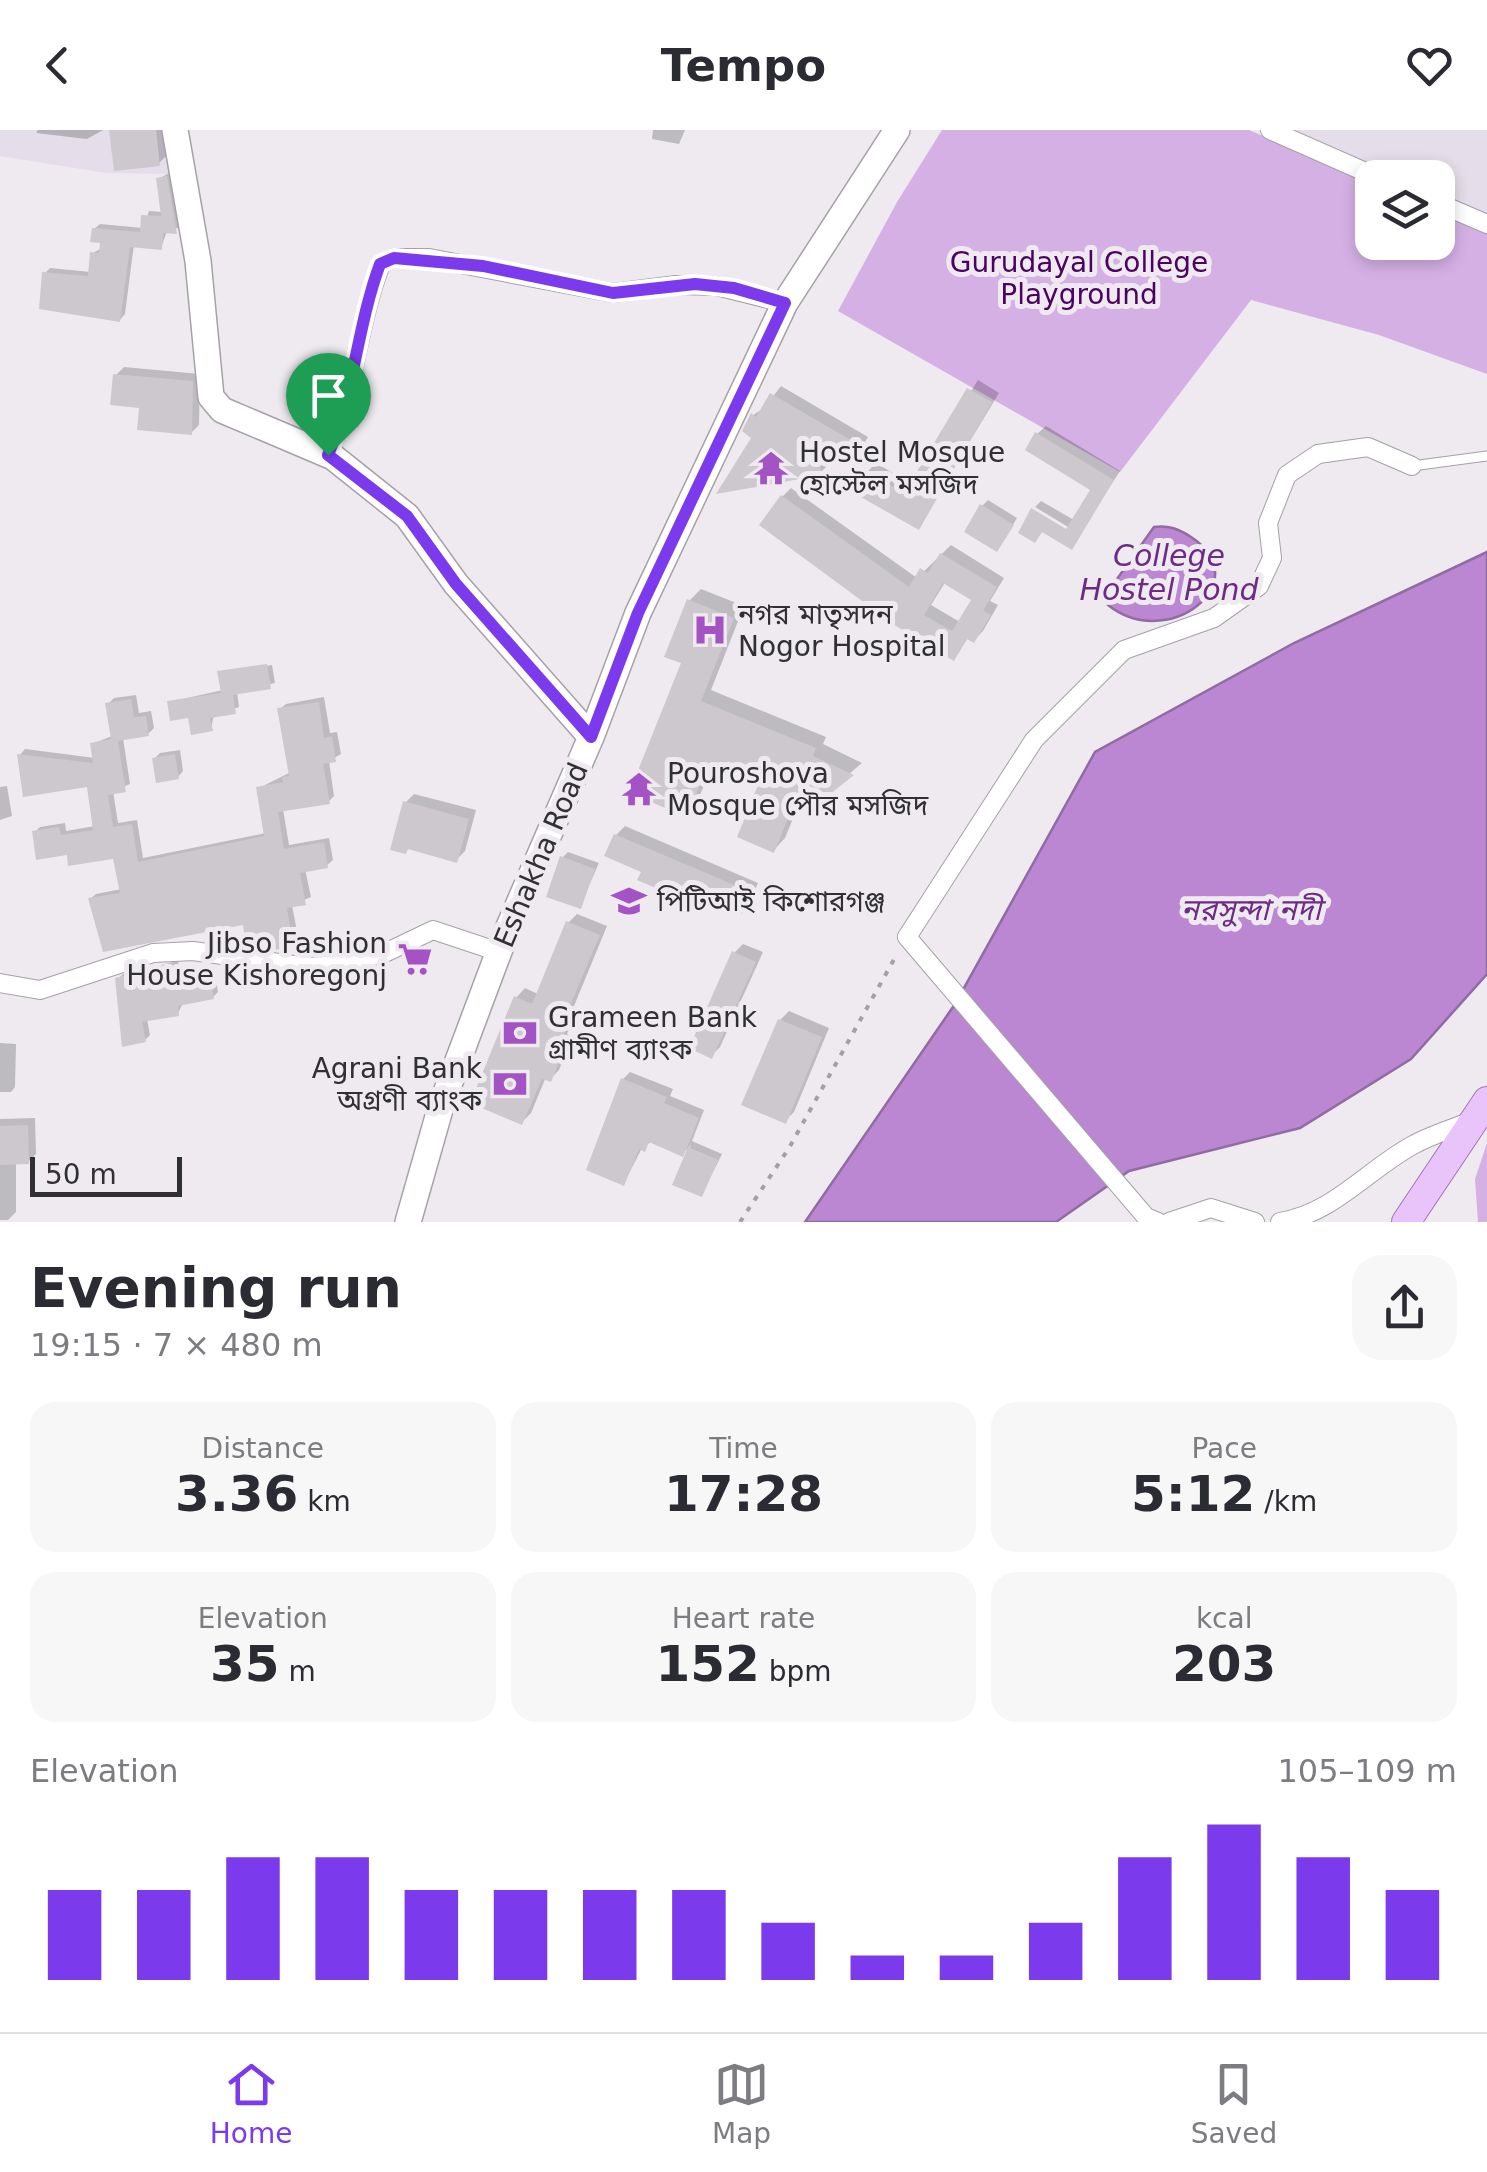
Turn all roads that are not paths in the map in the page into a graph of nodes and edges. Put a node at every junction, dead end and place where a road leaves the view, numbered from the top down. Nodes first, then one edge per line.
1 (174, 130) edge
2 (897, 130) edge
3 (1270, 130) edge
4 (1355, 167) edge
5 (1455, 210) edge
6 (1487, 224) edge
7 (785, 303) junction
8 (328, 455) junction
9 (1487, 456) edge
10 (1412, 466) joint
11 (591, 737) junction
12 (499, 952) junction
13 (0, 983) edge
14 (1481, 1110) edge
15 (1152, 1220) edge
16 (408, 1222) edge
17 (1170, 1222) edge
18 (1255, 1222) edge
19 (1280, 1222) edge
20 (1406, 1222) edge

1 - 8 street
2 - 7 street, Eshakha Road
3 - 4 street
5 - 6 street
7 - 8 street
7 - 11 street, Eshakha Road
8 - 11 street
9 - 10 lane
10 - 15 street
11 - 12 street, Eshakha Road
12 - 13 street
12 - 16 street, Eshakha Road
14 - 19 street
14 - 20 main road
17 - 18 street

